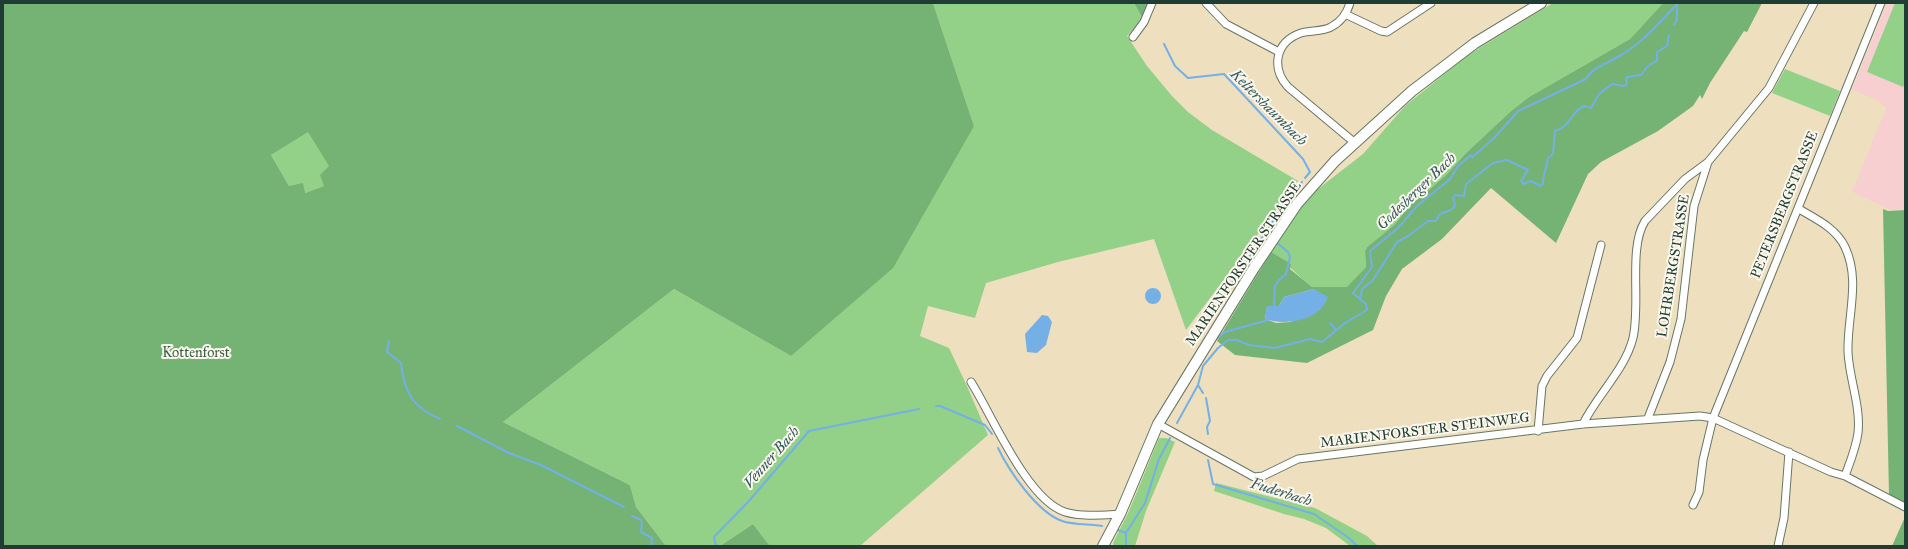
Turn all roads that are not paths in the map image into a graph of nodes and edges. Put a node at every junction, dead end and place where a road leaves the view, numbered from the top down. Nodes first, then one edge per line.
1 (1152, 3) edge
2 (1206, 3) edge
3 (1350, 3) edge
4 (1431, 3) edge
5 (1541, 3) edge
6 (1814, 3) edge
7 (1881, 3) edge
8 (1345, 14) junction
9 (1133, 37) dead end
10 (1279, 52) junction
11 (1355, 143) junction
12 (1708, 162) junction
13 (1798, 209) junction
14 (1601, 245) dead end
15 (971, 382) dead end
16 (1648, 418) junction
17 (1713, 418) junction
18 (1158, 424) junction
19 (1583, 424) junction
20 (1538, 430) junction
21 (1790, 452) junction
22 (1845, 476) junction
23 (1693, 505) dead end
24 (1905, 507) edge
25 (1120, 514) junction
26 (1104, 546) edge
27 (1778, 546) edge

1 - 9 street
2 - 10 street
3 - 8 street
4 - 8 street
5 - 11 main road, MARIENFORSTER STRASSE
6 - 12 street
7 - 13 street, PETERSBERGSTRASSE
8 - 10 street
10 - 11 street
11 - 18 main road, MARIENFORSTER STRASSE
12 - 16 street, LOHRBERGSTRASSE
12 - 19 street
13 - 17 street, PETERSBERGSTRASSE
13 - 22 street
14 - 20 street
15 - 25 street
16 - 17 street, MARIENFORSTER STEINWEG
16 - 19 street, MARIENFORSTER STEINWEG
17 - 21 street, MARIENFORSTER STEINWEG
17 - 23 street
18 - 20 street, MARIENFORSTER STEINWEG
18 - 25 main road, MARIENFORSTER STRASSE
19 - 20 street, MARIENFORSTER STEINWEG
21 - 22 street, MARIENFORSTER STEINWEG
21 - 27 street
22 - 24 street, MARIENFORSTER STEINWEG
25 - 26 main road, MARIENFORSTER STRASSE

